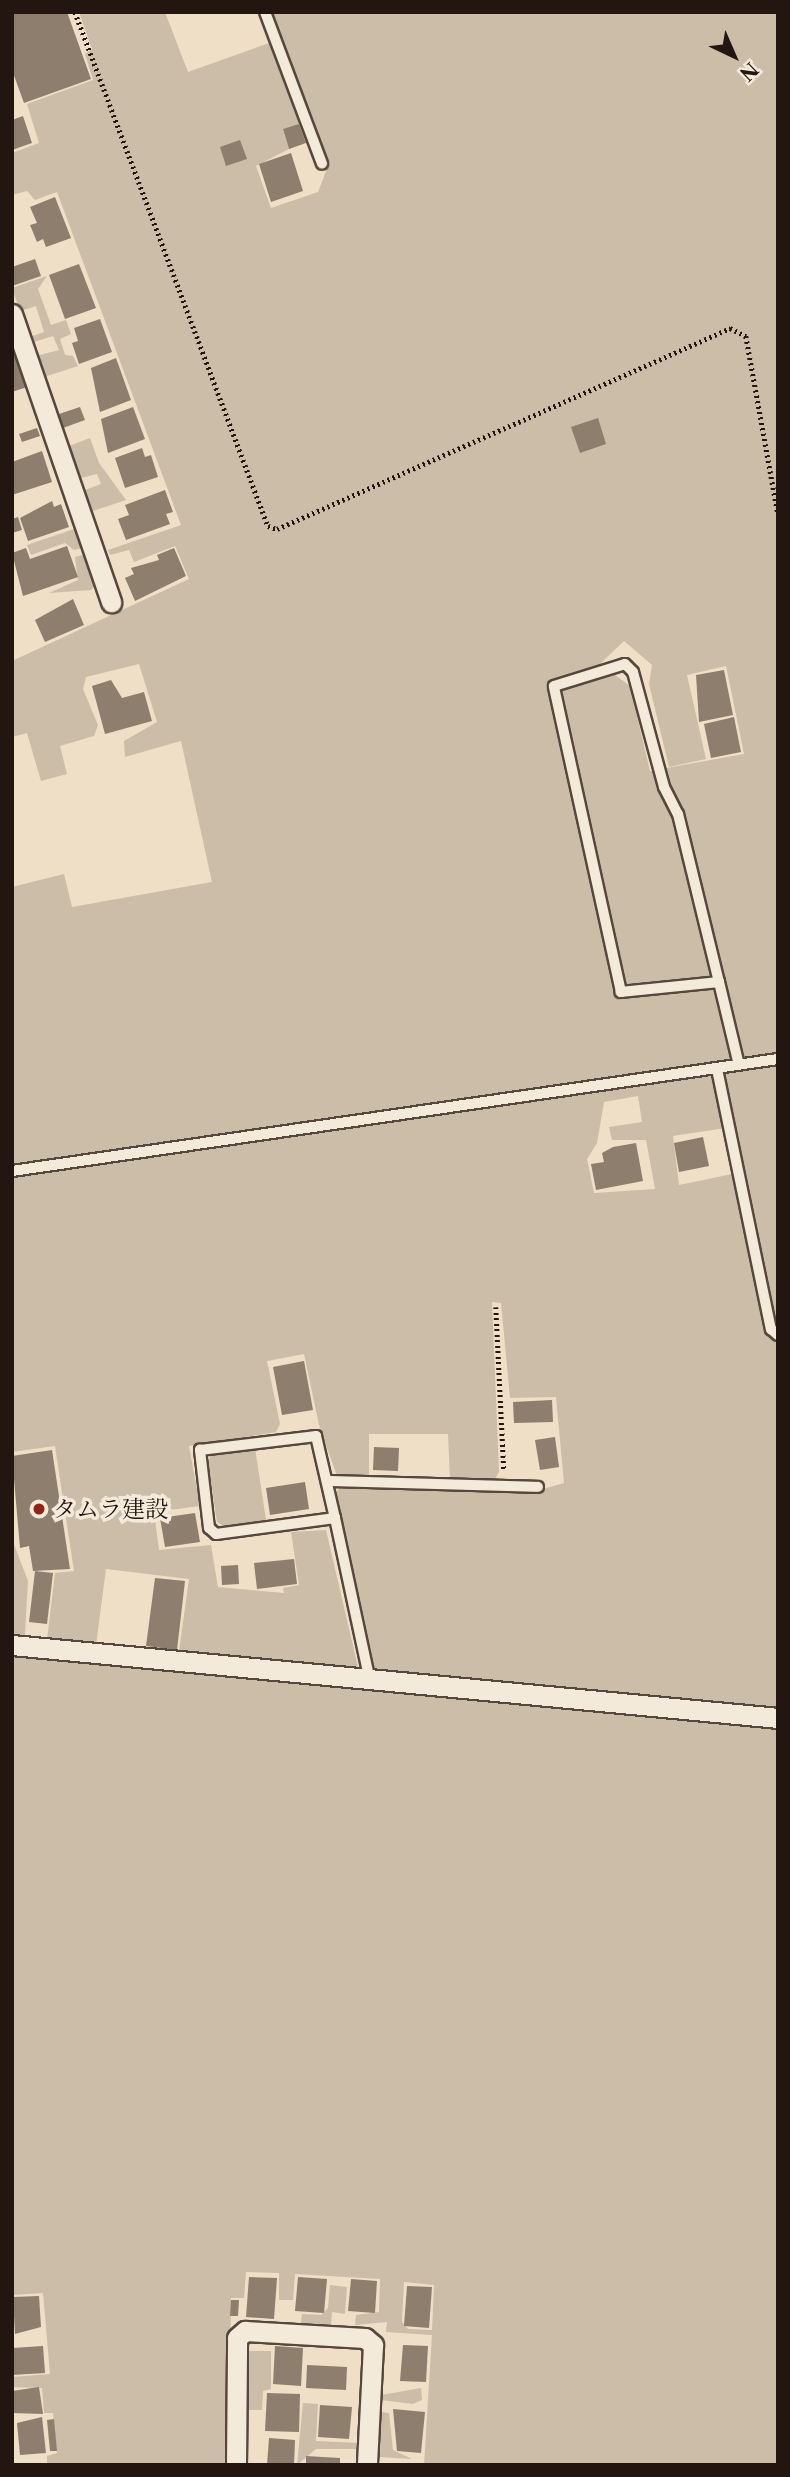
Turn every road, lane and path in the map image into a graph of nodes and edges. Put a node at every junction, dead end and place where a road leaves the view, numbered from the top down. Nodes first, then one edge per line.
1 (75, 12) edge
2 (265, 12) edge
3 (322, 164) dead end
4 (12, 314) edge
5 (778, 513) edge
6 (111, 602) dead end
7 (719, 982) junction
8 (778, 1059) edge
9 (739, 1065) junction
10 (717, 1069) junction
11 (12, 1171) edge
12 (496, 1307) dead end
13 (778, 1335) edge
14 (327, 1481) junction
15 (505, 1486) junction
16 (538, 1487) dead end
17 (335, 1518) junction
18 (12, 1645) edge
19 (369, 1677) junction
20 (778, 1718) edge
21 (236, 2465) edge
22 (368, 2465) edge

1 - 5 path
2 - 3 lane
4 - 6 street
7 - 7 lane
7 - 9 lane
8 - 9 lane
9 - 10 lane
10 - 11 lane
10 - 13 lane
12 - 15 path
14 - 15 lane
14 - 17 lane
14 - 17 lane
15 - 16 lane
17 - 19 lane
18 - 19 street
19 - 20 street
21 - 22 street

